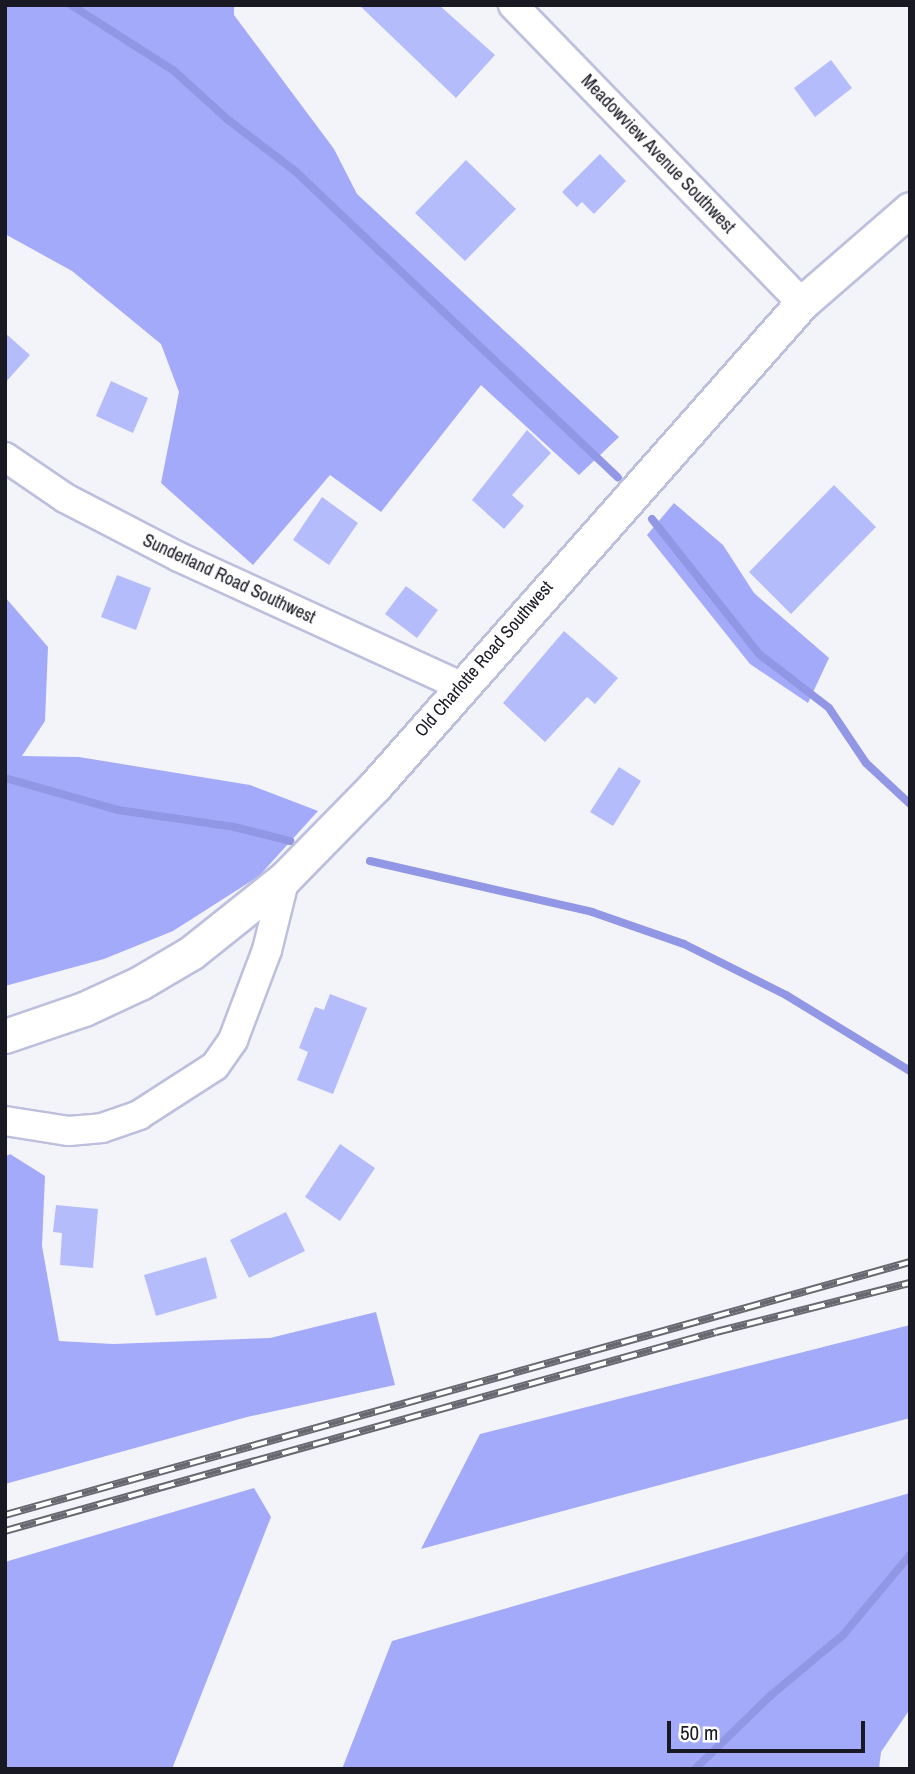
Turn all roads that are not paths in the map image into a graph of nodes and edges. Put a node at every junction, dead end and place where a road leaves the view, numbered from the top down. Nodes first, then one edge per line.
1 (513, 5) edge
2 (910, 208) edge
3 (802, 303) junction
4 (5, 457) edge
5 (461, 686) junction
6 (285, 878) junction
7 (5, 1036) edge
8 (5, 1121) edge

1 - 3 street, Meadowview Avenue Southwest
2 - 3 street, Old Charlotte Road Southwest
3 - 5 street, Old Charlotte Road Southwest
4 - 5 street, Sunderland Road Southwest
5 - 6 street, Old Charlotte Road Southwest
6 - 7 street, Old Charlotte Road Southwest
6 - 8 street

